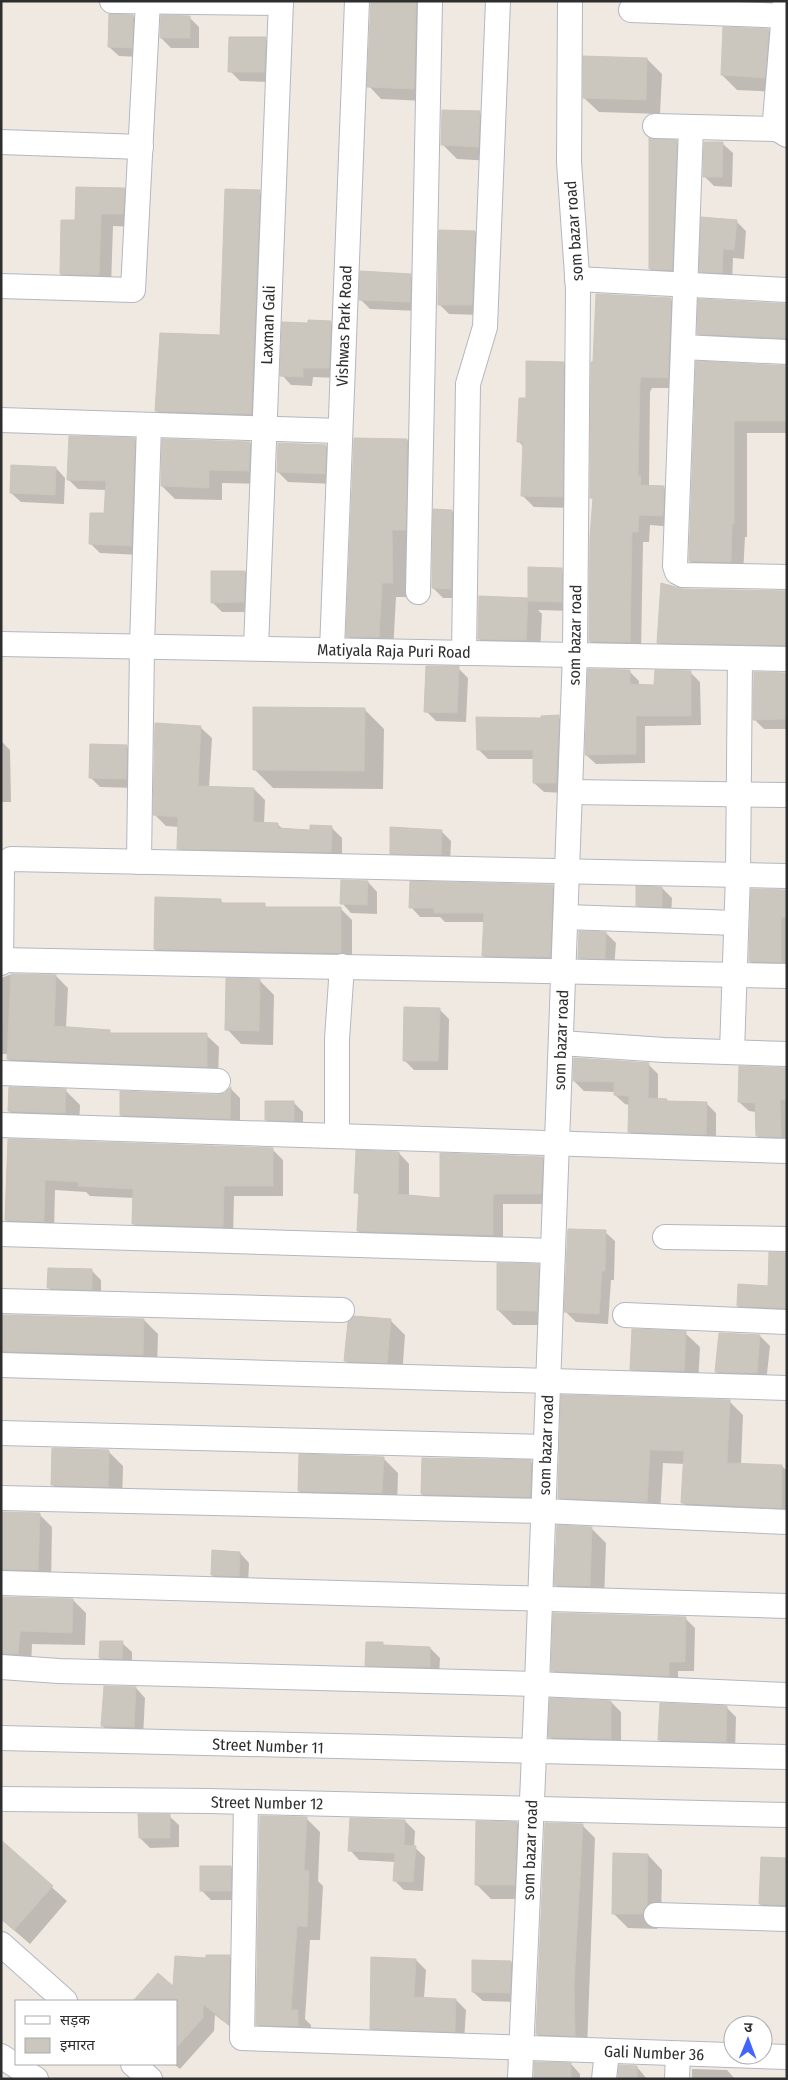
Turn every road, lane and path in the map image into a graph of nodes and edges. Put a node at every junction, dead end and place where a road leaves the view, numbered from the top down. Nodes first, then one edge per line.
1 (112, 1) edge
2 (357, 1) edge
3 (430, 1) edge
4 (498, 1) edge
5 (570, 1) edge
6 (148, 2) edge
7 (281, 2) edge
8 (631, 10) dead end
9 (785, 11) edge
10 (655, 126) dead end
11 (691, 127) junction
12 (782, 132) edge
13 (1, 142) edge
14 (141, 147) junction
15 (577, 279) junction
16 (684, 285) junction
17 (1, 286) edge
18 (787, 290) edge
19 (683, 346) junction
20 (787, 352) edge
21 (1, 420) edge
22 (149, 425) junction
23 (264, 428) junction
24 (340, 431) junction
25 (787, 577) edge
26 (418, 592) dead end
27 (1, 644) edge
28 (142, 646) junction
29 (256, 648) junction
30 (332, 650) junction
31 (464, 653) junction
32 (575, 654) junction
33 (740, 658) junction
34 (787, 659) edge
35 (570, 792) junction
36 (740, 794) junction
37 (787, 795) edge
38 (139, 862) junction
39 (567, 871) junction
40 (738, 875) junction
41 (787, 876) edge
42 (566, 917) junction
43 (736, 923) junction
44 (1, 962) edge
45 (342, 966) junction
46 (563, 970) junction
47 (734, 974) junction
48 (787, 976) edge
49 (561, 1043) junction
50 (732, 1052) junction
51 (787, 1054) edge
52 (1, 1073) edge
53 (218, 1081) dead end
54 (1, 1125) edge
55 (337, 1136) junction
56 (557, 1143) junction
57 (787, 1151) edge
58 (1, 1234) edge
59 (665, 1237) dead end
60 (787, 1239) edge
61 (553, 1251) junction
62 (1, 1301) edge
63 (342, 1310) dead end
64 (625, 1315) dead end
65 (787, 1322) edge
66 (1, 1365) edge
67 (548, 1381) junction
68 (787, 1388) edge
69 (1, 1433) edge
70 (546, 1447) junction
71 (1, 1498) edge
72 (544, 1511) junction
73 (787, 1522) edge
74 (1, 1583) edge
75 (540, 1597) junction
76 (787, 1606) edge
77 (1, 1667) edge
78 (538, 1684) junction
79 (787, 1695) edge
80 (1, 1738) edge
81 (534, 1751) junction
82 (787, 1757) edge
83 (1, 1799) edge
84 (246, 1802) junction
85 (532, 1809) junction
86 (787, 1815) edge
87 (656, 1915) dead end
88 (787, 1919) edge
89 (1, 1944) edge
90 (64, 2000) edge
91 (522, 2048) junction
92 (606, 2051) junction
93 (678, 2054) junction
94 (1, 2056) edge
95 (787, 2057) edge
96 (134, 2065) edge
97 (36, 2079) edge
98 (150, 2079) edge
99 (520, 2079) edge
100 (604, 2079) edge
101 (677, 2079) edge

1 - 6 street
2 - 24 street, Vishwas Park Road
3 - 26 street
4 - 31 street
5 - 15 street, som bazar road
6 - 7 street
6 - 14 street
7 - 23 street, Laxman Gali
8 - 9 street
9 - 12 street
10 - 11 street
11 - 12 street
11 - 16 street
13 - 14 street
14 - 17 street
15 - 16 street
15 - 32 street, som bazar road
16 - 18 street
16 - 19 street
19 - 20 street
19 - 25 street
21 - 22 street
22 - 23 street
22 - 28 street
23 - 24 street
23 - 29 street, Laxman Gali
24 - 30 street, Vishwas Park Road
27 - 28 street, Matiyala Raja Puri Road
28 - 29 street, Matiyala Raja Puri Road
28 - 38 street
29 - 30 street, Matiyala Raja Puri Road
30 - 31 street, Matiyala Raja Puri Road
31 - 32 street, Matiyala Raja Puri Road
32 - 33 street, Matiyala Raja Puri Road
32 - 35 street, som bazar road
33 - 34 street, Matiyala Raja Puri Road
33 - 36 street
35 - 36 street
35 - 39 street, som bazar road
36 - 37 street
36 - 40 street
38 - 39 street
38 - 44 street
39 - 40 street
39 - 42 street, som bazar road
40 - 41 street
40 - 43 street
42 - 43 street
42 - 46 street, som bazar road
43 - 47 street
44 - 45 street
45 - 46 street
45 - 55 street
46 - 47 street
46 - 49 street, som bazar road
47 - 48 street
47 - 50 street
49 - 50 street
49 - 56 street, som bazar road
50 - 51 street
52 - 53 street
54 - 55 street
55 - 56 street
56 - 57 street
56 - 61 street, som bazar road
58 - 61 street
59 - 60 street
61 - 67 street, som bazar road
62 - 63 street
64 - 65 street
66 - 67 street
67 - 68 street
67 - 70 street, som bazar road
69 - 70 street
70 - 72 street, som bazar road
71 - 72 street
72 - 73 street
72 - 75 street, som bazar road
74 - 75 street
75 - 76 street
75 - 78 street, som bazar road
77 - 78 street
78 - 79 street
78 - 81 street, som bazar road
80 - 81 street, Street Number 11
81 - 82 street, Street Number 11
81 - 85 street, som bazar road
83 - 84 street, Street Number 12
84 - 85 street, Street Number 12
84 - 91 street, Gali Number 36
85 - 86 street, Street Number 12
85 - 91 street, som bazar road
87 - 88 street
89 - 90 street
91 - 92 street, Gali Number 36
91 - 99 street, som bazar road
92 - 93 street, Gali Number 36
92 - 100 street
93 - 95 street, Gali Number 36
93 - 101 street
94 - 97 street
96 - 98 street

